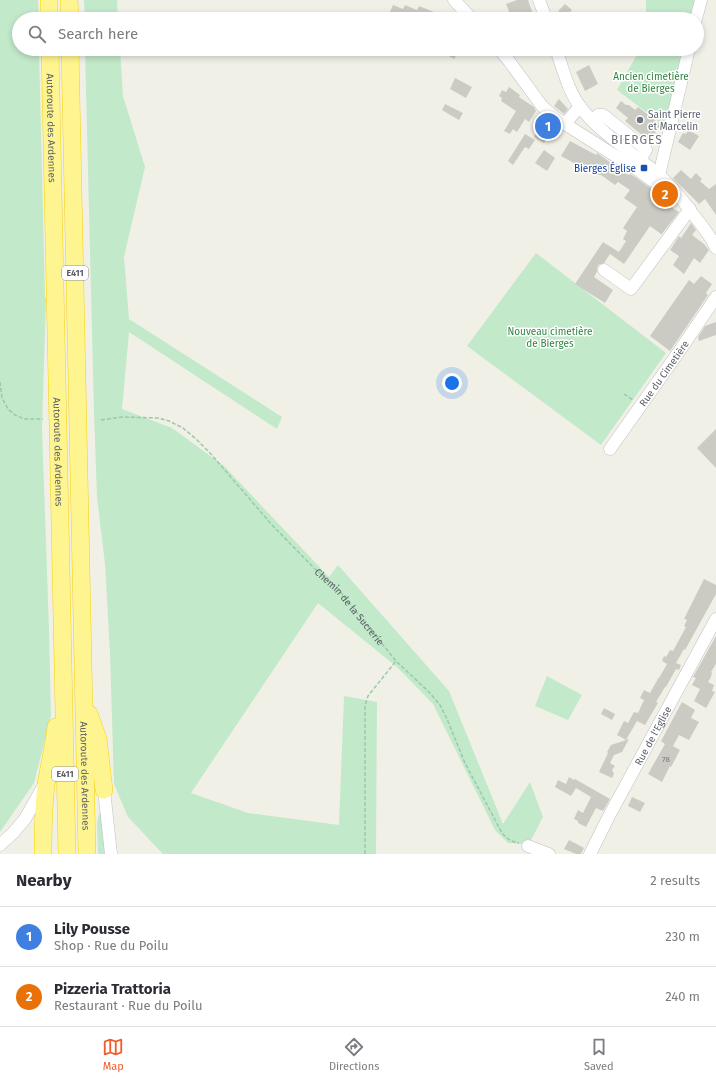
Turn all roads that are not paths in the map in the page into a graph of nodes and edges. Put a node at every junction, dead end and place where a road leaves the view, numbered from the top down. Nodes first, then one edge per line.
1 (49, 0) edge
2 (69, 0) edge
3 (454, 0) edge
4 (539, 0) edge
5 (701, 0) edge
6 (49, 12) edge
7 (70, 12) edge
8 (465, 12) edge
9 (543, 12) edge
10 (698, 12) edge
11 (50, 56) edge
12 (70, 56) edge
13 (505, 56) edge
14 (558, 56) edge
15 (687, 56) edge
16 (580, 106) junction
17 (565, 124) junction
18 (666, 148) junction
19 (643, 155) junction
20 (660, 175) junction
21 (670, 185) junction
22 (690, 209) junction
23 (713, 234) edge
24 (716, 248) edge
25 (604, 270) dead end
26 (716, 297) edge
27 (610, 449) dead end
28 (716, 618) edge
29 (64, 693) junction
30 (84, 697) junction
31 (47, 779) junction
32 (104, 790) joint
33 (0, 845) edge
34 (528, 846) road end
35 (43, 854) edge
36 (67, 854) edge
37 (87, 854) edge
38 (111, 854) edge
39 (549, 854) edge
40 (590, 854) edge

1 - 6 highway
2 - 7 highway
3 - 8 street
4 - 9 street
5 - 10 street
11 - 29 highway, Autoroute des Ardennes / E411
12 - 30 highway, Autoroute des Ardennes / E411
13 - 17 street
14 - 16 street
15 - 18 street
16 - 17 street
16 - 19 street
17 - 21 street
18 - 19 street
18 - 20 street
19 - 20 street
20 - 21 street
21 - 22 street
22 - 23 street
22 - 25 street
23 - 24 street
26 - 27 street, Rue du Cimetière
28 - 40 street, Rue de l'Eglise
29 - 31 highway
29 - 36 highway, Autoroute des Ardennes / E411
30 - 32 highway
30 - 37 highway, Autoroute des Ardennes / E411
31 - 33 street
31 - 35 highway
32 - 38 street
34 - 39 street

